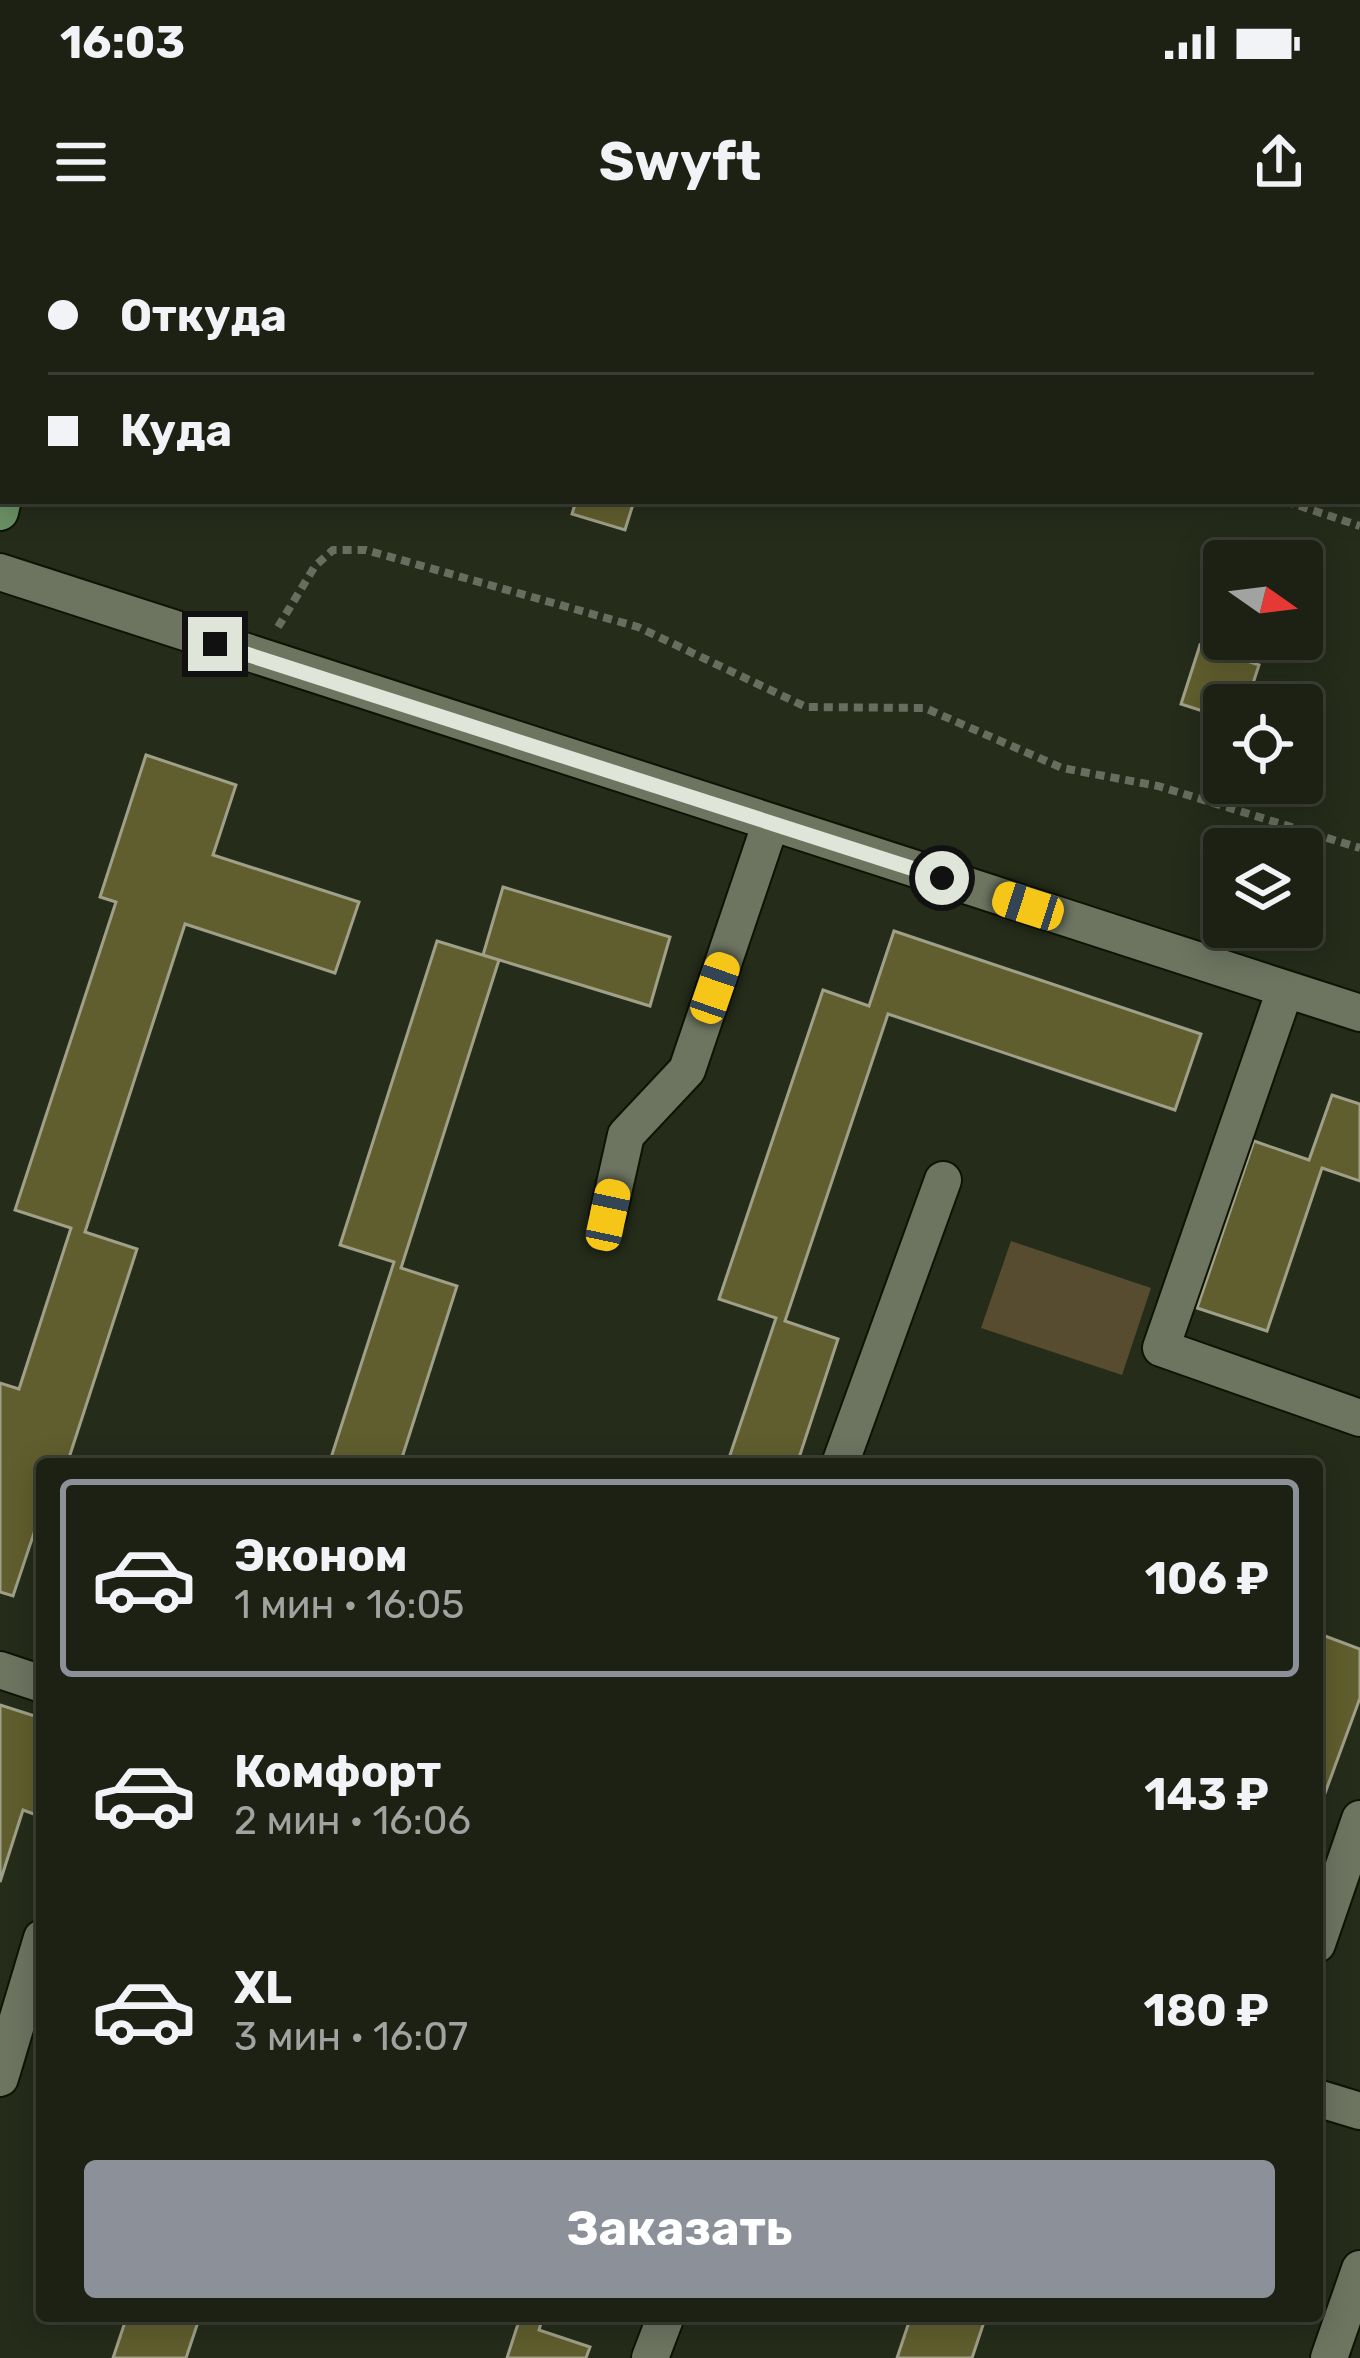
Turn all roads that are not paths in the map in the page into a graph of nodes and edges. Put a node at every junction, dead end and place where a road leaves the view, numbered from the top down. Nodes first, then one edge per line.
1 (0, 572) edge
2 (771, 822) junction
3 (1285, 990) junction
4 (1360, 1013) edge
5 (944, 1180) dead end
6 (608, 1215) dead end
7 (1360, 1418) edge
8 (843, 1458) edge
9 (0, 1670) edge
10 (36, 1682) edge
11 (1360, 1820) edge
12 (1323, 1927) edge
13 (36, 1958) edge
14 (0, 2078) edge
15 (1323, 2100) edge
16 (1360, 2110) edge
17 (1360, 2270) edge
18 (664, 2322) edge
19 (650, 2358) edge
20 (1329, 2358) edge

1 - 2 street
2 - 3 street
2 - 6 street
3 - 4 street
3 - 7 street
5 - 8 street
9 - 10 street
11 - 12 street
13 - 14 street
15 - 16 street
17 - 20 street
18 - 19 street

